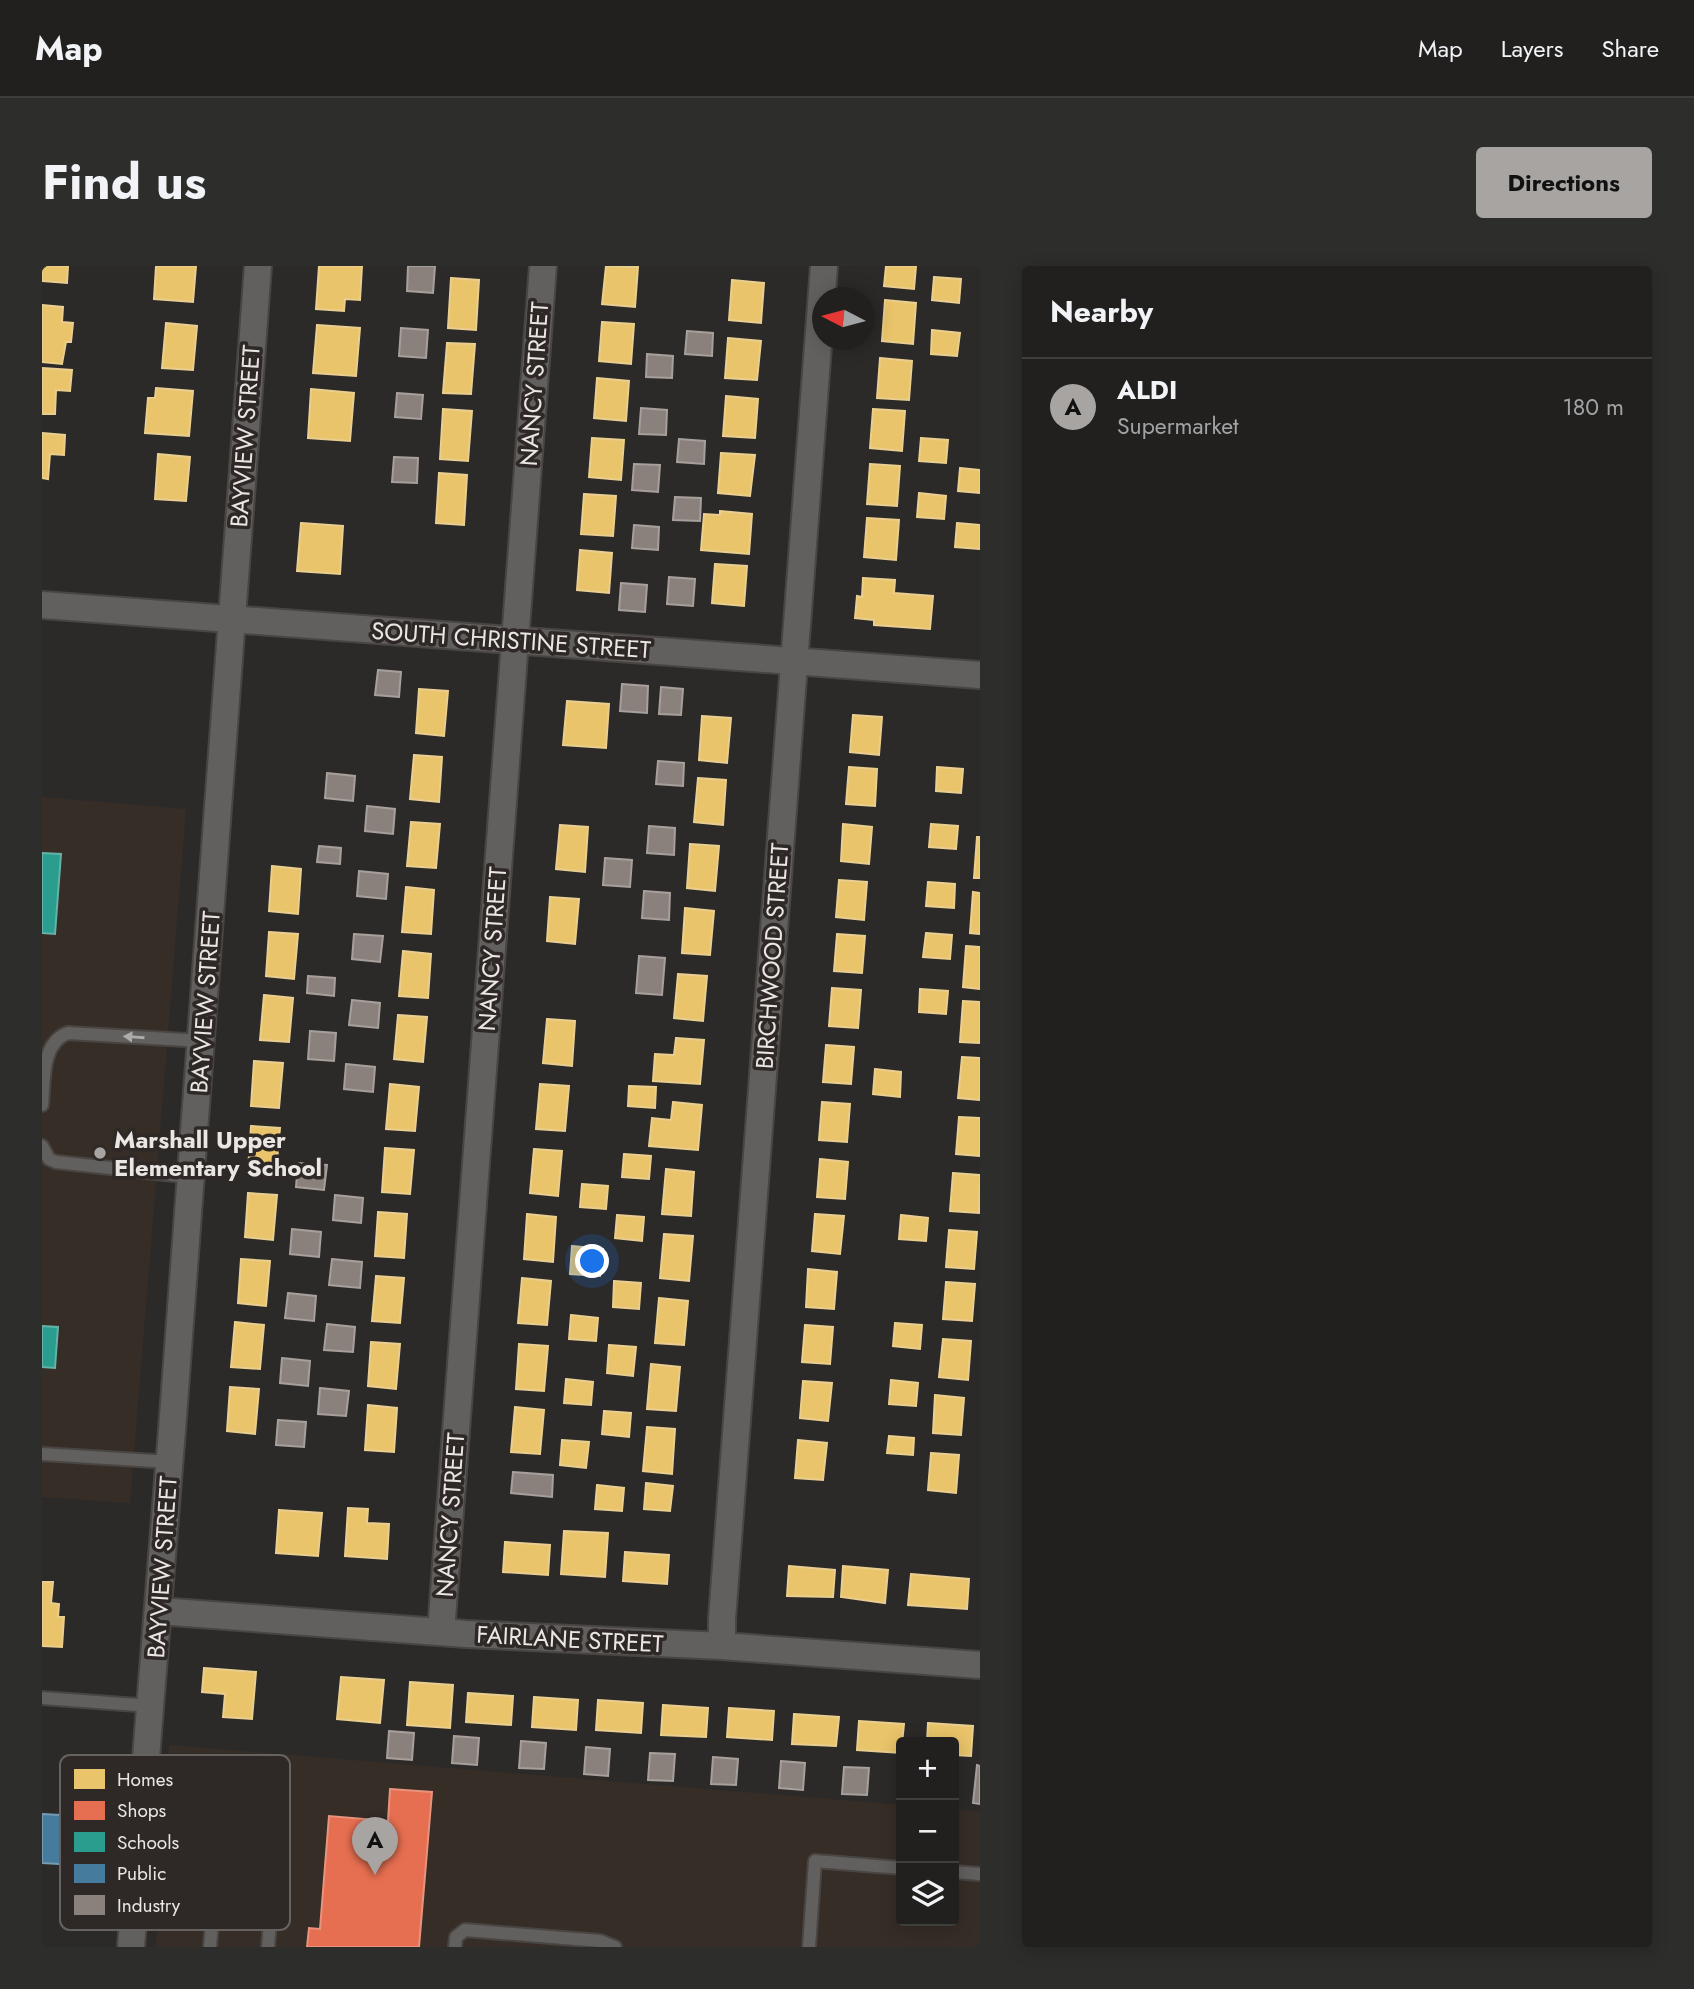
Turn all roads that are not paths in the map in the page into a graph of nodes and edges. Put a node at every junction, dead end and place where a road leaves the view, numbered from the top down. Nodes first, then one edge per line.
1 (258, 266) edge
2 (543, 266) edge
3 (824, 266) edge
4 (42, 606) edge
5 (231, 619) junction
6 (516, 640) junction
7 (793, 662) junction
8 (980, 675) edge
9 (202, 1041) junction
10 (42, 1105) edge
11 (42, 1146) edge
12 (192, 1177) junction
13 (42, 1454) edge
14 (170, 1462) junction
15 (159, 1611) junction
16 (441, 1632) junction
17 (722, 1646) junction
18 (980, 1665) edge
19 (42, 1698) edge
20 (151, 1706) junction
21 (148, 1755) edge
22 (896, 1868) edge
23 (959, 1872) edge
24 (980, 1874) edge
25 (566, 1943) edge
26 (455, 1947) edge
27 (615, 1947) edge
28 (809, 1947) edge

1 - 5 street, BAYVIEW STREET
2 - 6 street, NANCY STREET
3 - 7 street, BIRCHWOOD STREET
4 - 5 street, SOUTH CHRISTINE STREET
5 - 6 street, SOUTH CHRISTINE STREET
5 - 9 street, BAYVIEW STREET
6 - 7 street, SOUTH CHRISTINE STREET
6 - 16 street, NANCY STREET
7 - 8 street, SOUTH CHRISTINE STREET
7 - 17 street, BIRCHWOOD STREET
9 -> 10 lane
9 - 12 street, BAYVIEW STREET
11 - 12 lane
12 - 14 street, BAYVIEW STREET
13 - 14 lane
14 - 15 street, BAYVIEW STREET
15 - 16 street, FAIRLANE STREET
15 - 20 street, BAYVIEW STREET
16 - 17 street, FAIRLANE STREET
17 - 18 street, FAIRLANE STREET
19 - 20 lane
20 - 21 street, BAYVIEW STREET
22 - 28 lane
23 - 24 lane
25 - 26 lane
25 - 27 lane

